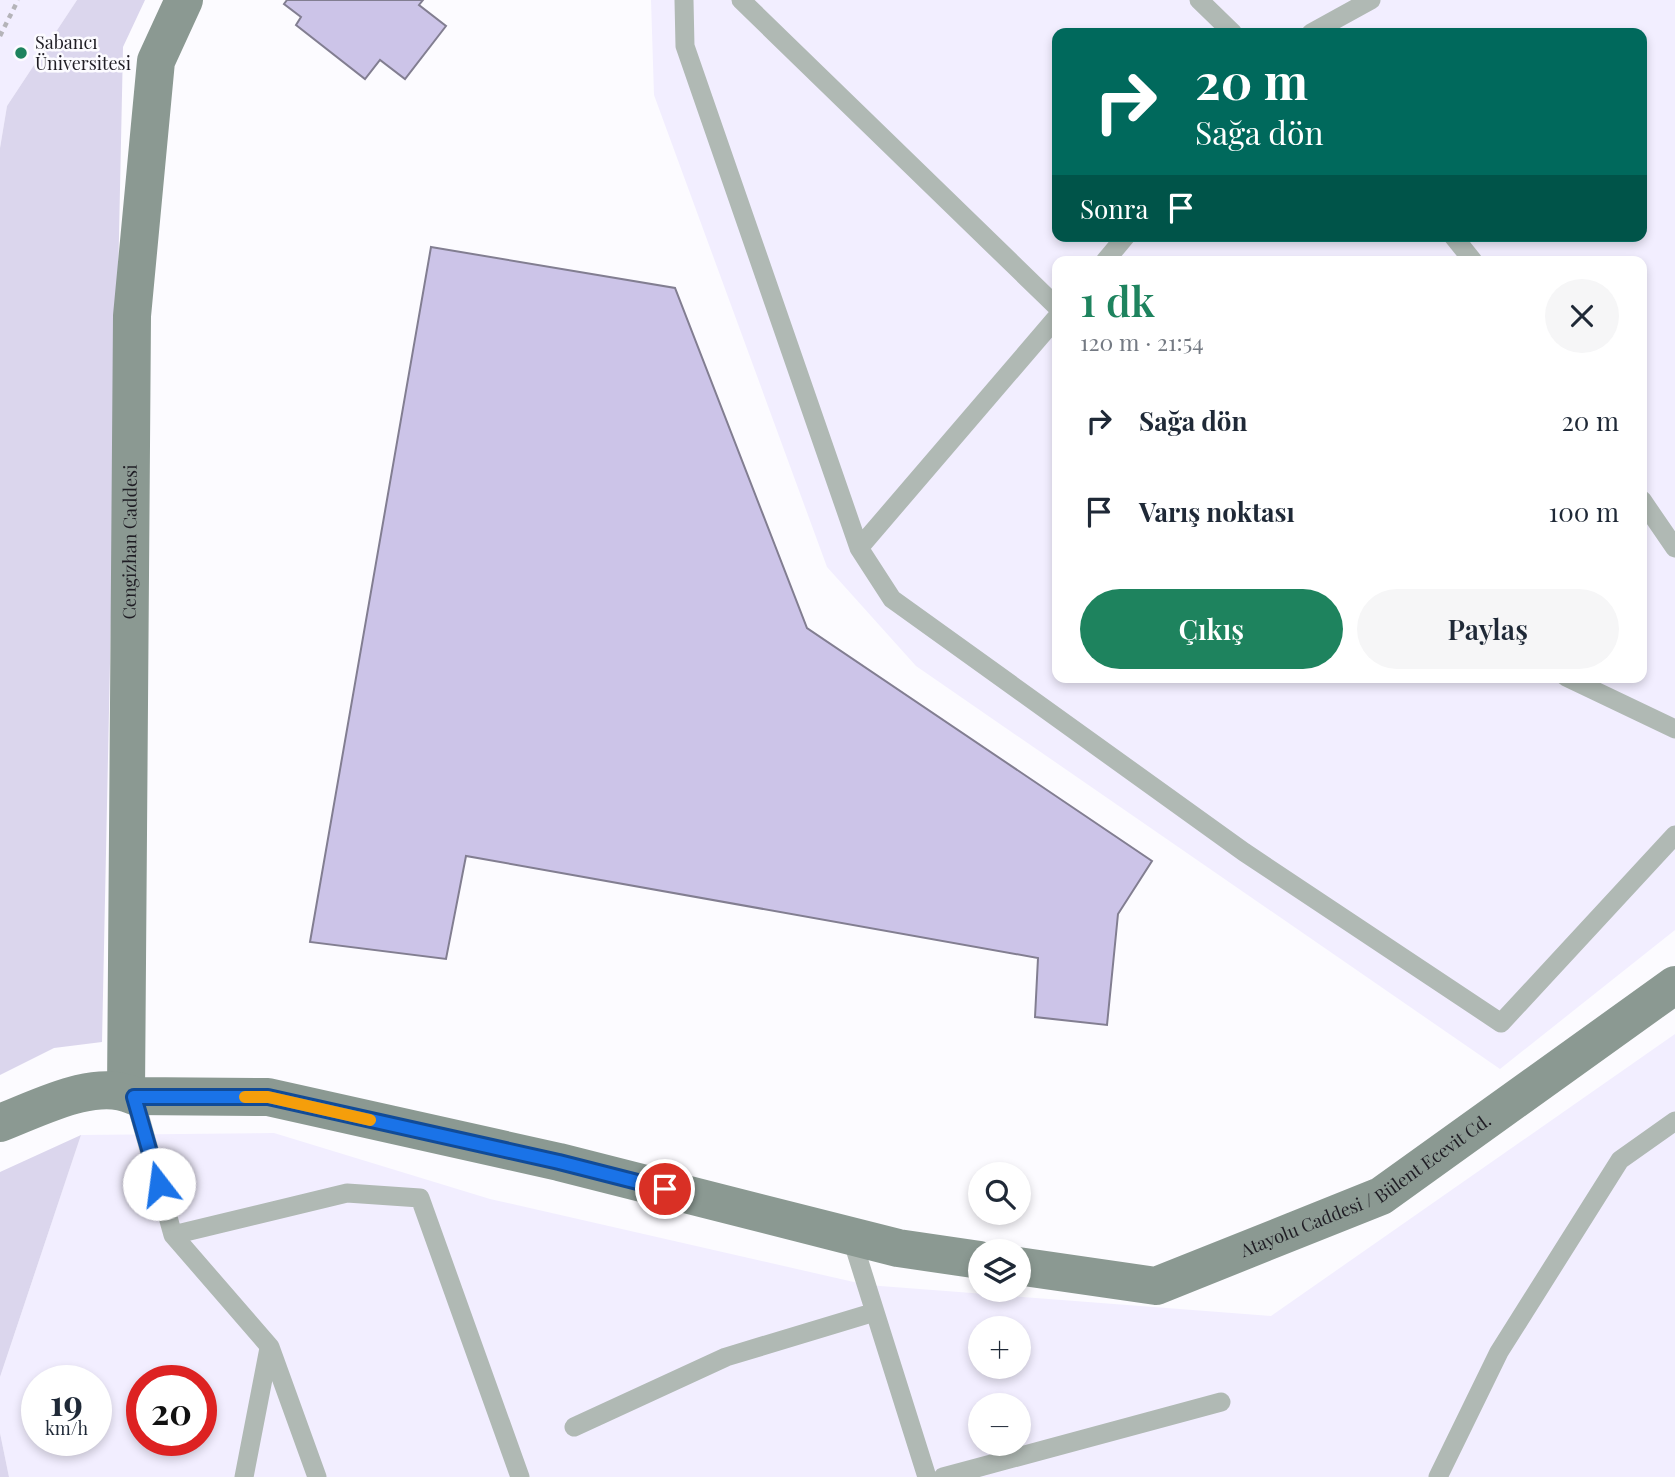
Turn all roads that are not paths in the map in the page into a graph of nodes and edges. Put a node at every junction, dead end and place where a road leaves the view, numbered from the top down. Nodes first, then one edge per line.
1 (184, 0) edge
2 (684, 0) edge
3 (741, 0) edge
4 (1199, 0) edge
5 (1362, 2) edge
6 (1229, 28) edge
7 (1319, 28) edge
8 (1121, 242) edge
9 (1458, 242) edge
10 (1109, 256) edge
11 (1469, 256) edge
12 (1052, 302) edge
13 (1052, 323) edge
14 (1647, 507) edge
15 (859, 548) junction
16 (1675, 548) edge
17 (1579, 683) edge
18 (1675, 729) edge
19 (1675, 835) edge
20 (1675, 985) edge
21 (130, 1094) junction
22 (1675, 1121) edge
23 (0, 1124) edge
24 (173, 1235) junction
25 (851, 1236) junction
26 (968, 1258) edge
27 (1031, 1268) edge
28 (875, 1312) junction
29 (270, 1347) junction
30 (1221, 1402) dead end
31 (573, 1427) dead end
32 (244, 1477) edge
33 (317, 1477) edge
34 (520, 1477) edge
35 (927, 1477) edge
36 (943, 1477) edge
37 (1438, 1477) edge

1 - 21 street, Cengizhan Caddesi
2 - 15 lane
3 - 12 lane
4 - 6 lane
5 - 7 lane
8 - 10 lane
9 - 11 lane
13 - 15 lane
14 - 16 lane
15 - 19 lane
17 - 18 lane
20 - 27 street, Atayolu Caddesi / Bülent Ecevit Cd.
21 - 23 street
21 - 24 lane
21 - 25 street
22 - 37 lane
24 - 29 lane
24 - 34 lane
25 - 26 street
25 - 28 lane
28 - 31 lane
28 - 35 lane
29 - 32 lane
29 - 33 lane
30 - 36 lane

